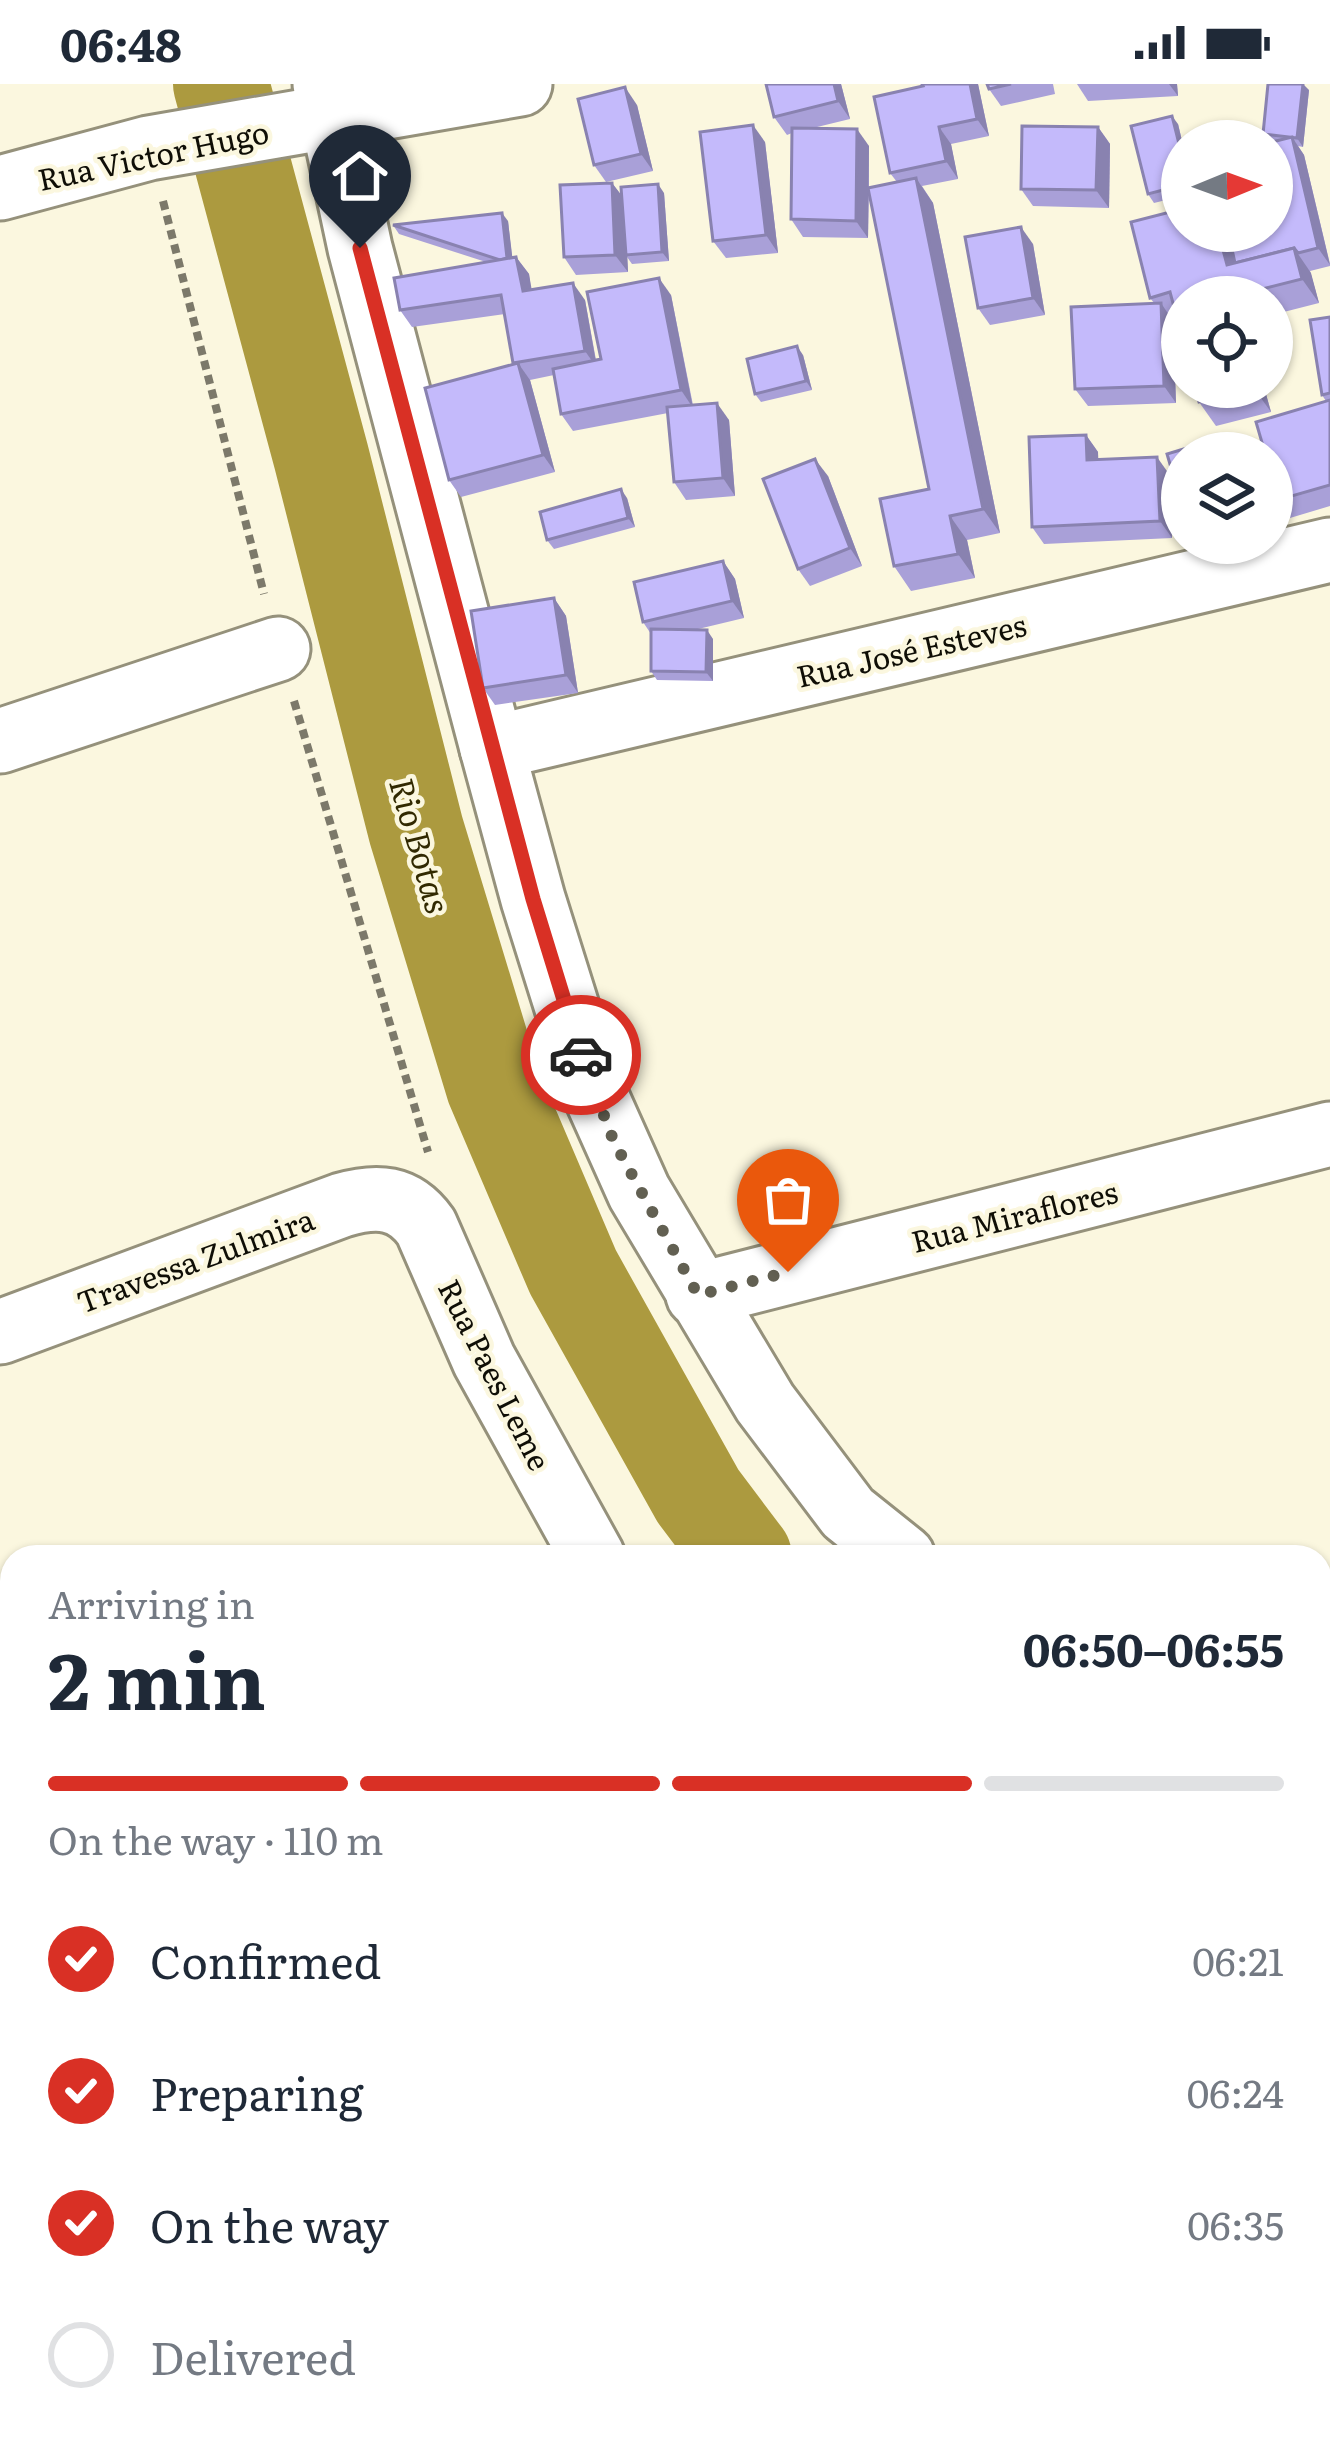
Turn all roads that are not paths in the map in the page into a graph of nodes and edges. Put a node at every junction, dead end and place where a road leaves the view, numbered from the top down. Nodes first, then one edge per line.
1 (520, 84) edge
2 (318, 108) edge
3 (0, 188) edge
4 (1330, 550) edge
5 (278, 649) road end
6 (0, 741) edge
7 (492, 748) junction
8 (1330, 1134) edge
9 (411, 1176) joint
10 (698, 1295) junction
11 (0, 1332) edge
12 (586, 1545) edge
13 (888, 1545) edge

1 - 2 street, Rua Victor Hugo
2 - 3 street, Rua Victor Hugo
2 - 7 street
4 - 7 street, Rua José Esteves
5 - 6 street
7 - 10 street
8 - 10 street, Rua Miraflores
9 - 11 street, Travessa Zulmira
9 - 12 street, Rua Paes Leme
10 - 13 street

